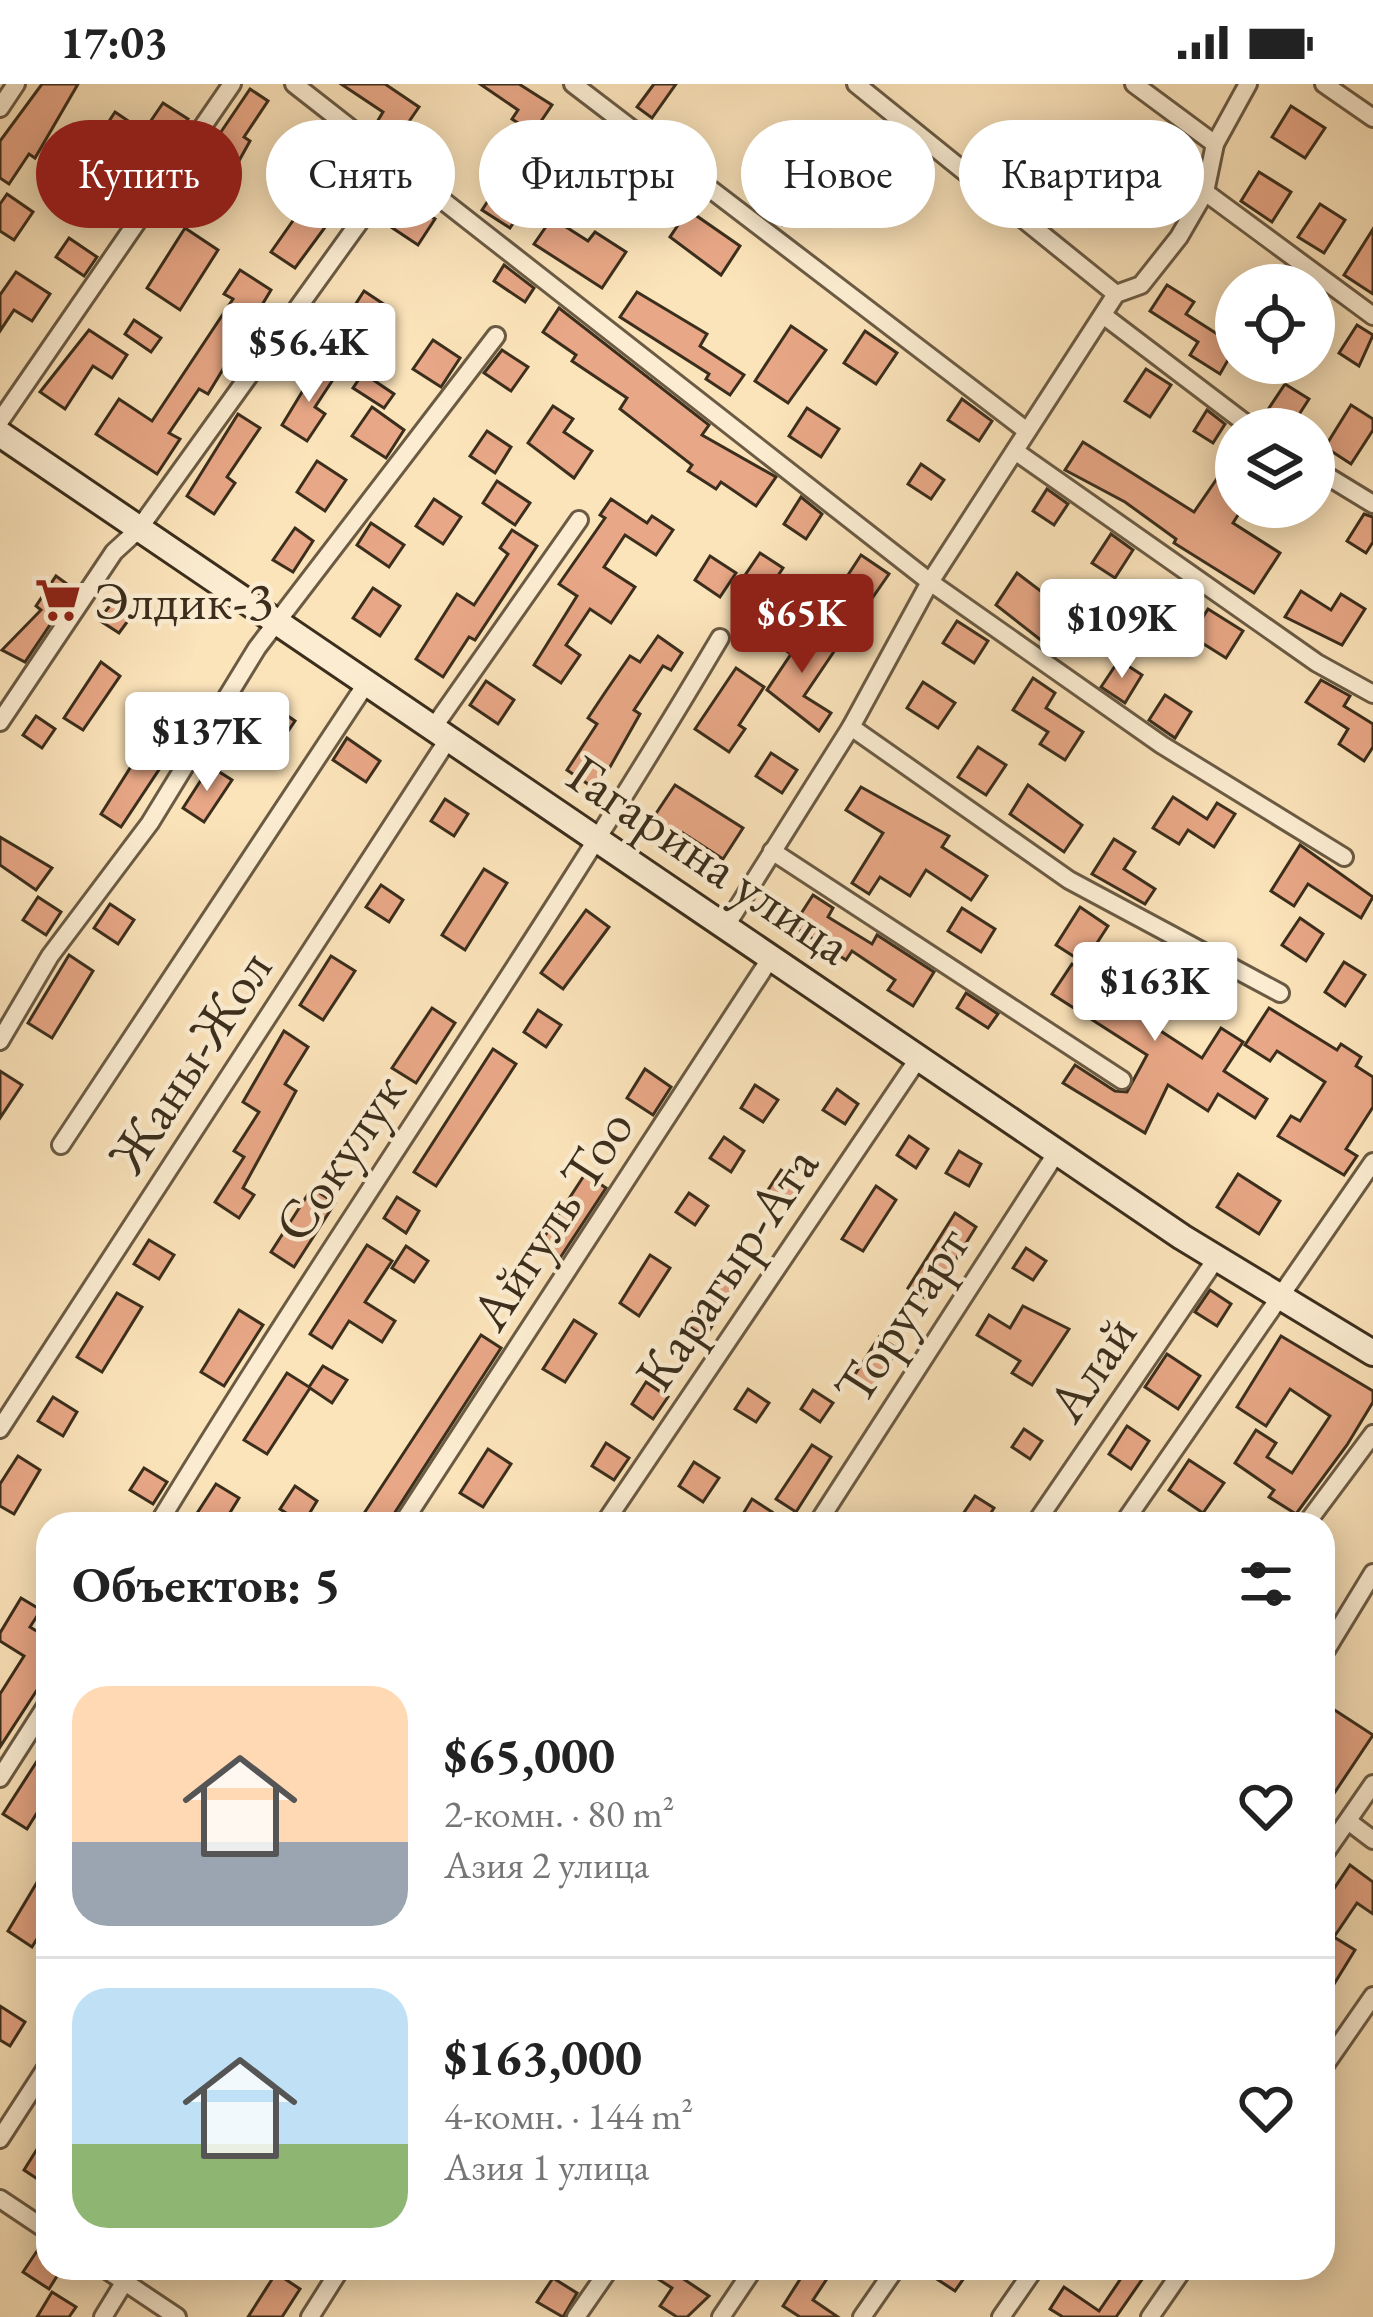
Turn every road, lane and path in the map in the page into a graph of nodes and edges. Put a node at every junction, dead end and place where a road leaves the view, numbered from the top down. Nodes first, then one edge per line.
1 (16, 84) edge
2 (232, 84) edge
3 (294, 84) edge
4 (573, 84) edge
5 (856, 84) edge
6 (1134, 84) edge
7 (1248, 84) edge
8 (1324, 84) edge
9 (0, 107) edge
10 (1373, 118) edge
11 (340, 120) edge
12 (1215, 143) junction
13 (1205, 192) junction
14 (455, 210) edge
15 (355, 228) edge
16 (1116, 293) junction
17 (1103, 315) junction
18 (1373, 316) edge
19 (496, 336) dead end
20 (1225, 408) edge
21 (0, 421) edge
22 (1028, 431) junction
23 (0, 434) edge
24 (1015, 451) junction
25 (1335, 481) edge
26 (1373, 505) edge
27 (579, 520) dead end
28 (138, 530) junction
29 (930, 582) junction
30 (276, 625) junction
31 (720, 638) dead end
32 (366, 684) junction
33 (1373, 694) edge
34 (0, 722) edge
35 (851, 728) junction
36 (441, 733) junction
37 (597, 842) junction
38 (772, 850) junction
39 (1344, 857) dead end
40 (724, 928) junction
41 (770, 959) junction
42 (1280, 993) dead end
43 (0, 1041) edge
44 (918, 1058) junction
45 (1122, 1080) dead end
46 (61, 1145) dead end
47 (1057, 1152) junction
48 (1373, 1162) edge
49 (1216, 1259) junction
50 (1280, 1297) junction
51 (1373, 1353) edge
52 (0, 1429) edge
53 (1373, 1434) edge
54 (165, 1512) edge
55 (410, 1512) edge
56 (612, 1512) edge
57 (825, 1512) edge
58 (1043, 1512) edge
59 (1132, 1512) edge
60 (1315, 1512) edge
61 (1373, 1573) edge
62 (1335, 1626) edge
63 (36, 1722) edge
64 (0, 1778) edge
65 (1373, 1784) edge
66 (1348, 1821) junction
67 (1335, 1839) edge
68 (1373, 1840) edge
69 (1373, 1996) edge
70 (1335, 2051) edge
71 (36, 2084) edge
72 (0, 2139) edge
73 (0, 2199) edge
74 (36, 2223) edge
75 (126, 2280) edge
76 (135, 2280) edge
77 (333, 2280) edge
78 (602, 2280) edge
79 (746, 2280) edge
80 (888, 2280) edge
81 (1027, 2280) edge
82 (1176, 2280) edge
83 (103, 2317) edge
84 (177, 2317) edge
85 (310, 2317) edge
86 (576, 2317) edge
87 (721, 2317) edge
88 (862, 2317) edge
89 (1001, 2317) edge
90 (1150, 2317) edge

1 - 9 street
2 - 21 street
3 - 11 street
4 - 22 street
5 - 16 street
6 - 12 street
7 - 12 street
8 - 10 street
12 - 13 street
13 - 16 street
13 - 18 street
14 - 29 street
15 - 28 street
16 - 17 street
17 - 20 street
17 - 22 street
19 - 30 street
22 - 24 street
23 - 28 main road, Гагарина улица
24 - 29 street
24 - 33 street
25 - 26 street
27 - 36 street, Жаны-Жол
28 - 30 main road, Гагарина улица
28 - 34 street
29 - 35 street
29 - 39 street
30 - 32 main road, Гагарина улица
30 - 43 street
31 - 37 street, Сокулук
32 - 36 main road, Гагарина улица
32 - 46 street
35 - 38 street
35 - 42 street
36 - 37 main road, Гагарина улица
36 - 52 street, Жаны-Жол
37 - 40 main road, Гагарина улица
37 - 54 street, Сокулук
38 - 40 street
38 - 45 street
40 - 41 main road, Гагарина улица
41 - 44 main road, Гагарина улица
41 - 55 street, Айгуль Тоо
44 - 47 main road, Гагарина улица
44 - 56 street, Карагыр-Ата
47 - 49 main road, Гагарина улица
47 - 57 street, Торугарт
48 - 50 street
49 - 50 main road, Гагарина улица
49 - 58 street, Алай
50 - 51 main road, Гагарина улица
50 - 59 street
53 - 60 street
61 - 62 street
63 - 64 street
65 - 66 street
66 - 67 street
66 - 68 street
69 - 70 street
71 - 72 street
73 - 74 street
75 - 83 street
76 - 84 street
77 - 85 street
78 - 86 street
79 - 87 street
80 - 88 street
81 - 89 street
82 - 90 street

